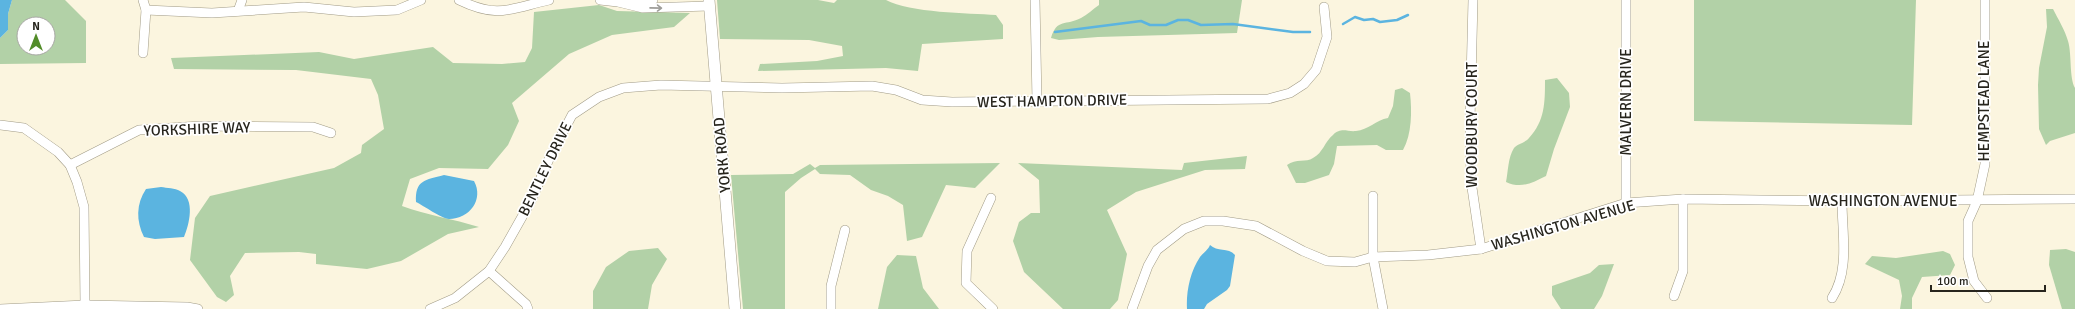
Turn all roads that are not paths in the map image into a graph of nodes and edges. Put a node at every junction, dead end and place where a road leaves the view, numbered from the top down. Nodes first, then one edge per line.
1 (142, 0) edge
2 (242, 0) edge
3 (421, 0) edge
4 (459, 0) edge
5 (549, 0) edge
6 (600, 0) edge
7 (653, 0) edge
8 (1035, 0) edge
9 (1474, 0) edge
10 (1626, 0) edge
11 (1985, 0) edge
12 (618, 2) junction
13 (302, 3) edge
14 (709, 3) edge
15 (1324, 7) dead end
16 (146, 10) junction
17 (238, 11) junction
18 (143, 53) dead end
19 (715, 86) junction
20 (1037, 101) junction
21 (0, 125) edge
22 (331, 133) dead end
23 (70, 165) junction
24 (1372, 196) dead end
25 (991, 198) dead end
26 (1683, 199) junction
27 (2075, 199) edge
28 (1842, 201) junction
29 (1977, 201) junction
30 (1626, 203) junction
31 (845, 230) dead end
32 (1481, 248) junction
33 (1372, 258) junction
34 (489, 271) junction
35 (1674, 296) dead end
36 (1832, 298) dead end
37 (1987, 298) dead end
38 (85, 305) junction
39 (0, 309) edge
40 (198, 309) edge
41 (430, 309) edge
42 (528, 309) edge
43 (735, 309) edge
44 (831, 309) edge
45 (993, 309) edge
46 (1132, 309) edge
47 (1383, 309) edge

1 - 16 street
2 - 17 street
3 - 13 street
4 - 5 street
6 - 12 street
7 - 12 street
8 - 20 street
9 - 32 street, WOODBURY COURT
10 - 30 street, MALVERN DRIVE
11 - 29 street, HEMPSTEAD LANE
12 -> 14 street
13 - 17 street
14 - 19 street, YORK ROAD
15 - 20 street, WEST HAMPTON DRIVE
16 - 17 street
16 - 18 street
19 - 20 street, WEST HAMPTON DRIVE
19 - 34 street, BENTLEY DRIVE
19 - 43 street, YORK ROAD
21 - 23 street
22 - 23 street, YORKSHIRE WAY
23 - 38 street
24 - 33 street
25 - 45 street
26 - 28 street, WASHINGTON AVENUE
26 - 30 street, WASHINGTON AVENUE
26 - 35 street
27 - 29 street, WASHINGTON AVENUE
28 - 29 street, WASHINGTON AVENUE
28 - 36 street
29 - 37 street, HEMPSTEAD LANE
30 - 32 street, WASHINGTON AVENUE
31 - 44 street
32 - 33 street, WASHINGTON AVENUE
33 - 46 street, WASHINGTON AVENUE
33 - 47 street
34 - 41 street, BENTLEY DRIVE
34 - 42 street
38 - 39 street
38 - 40 street

